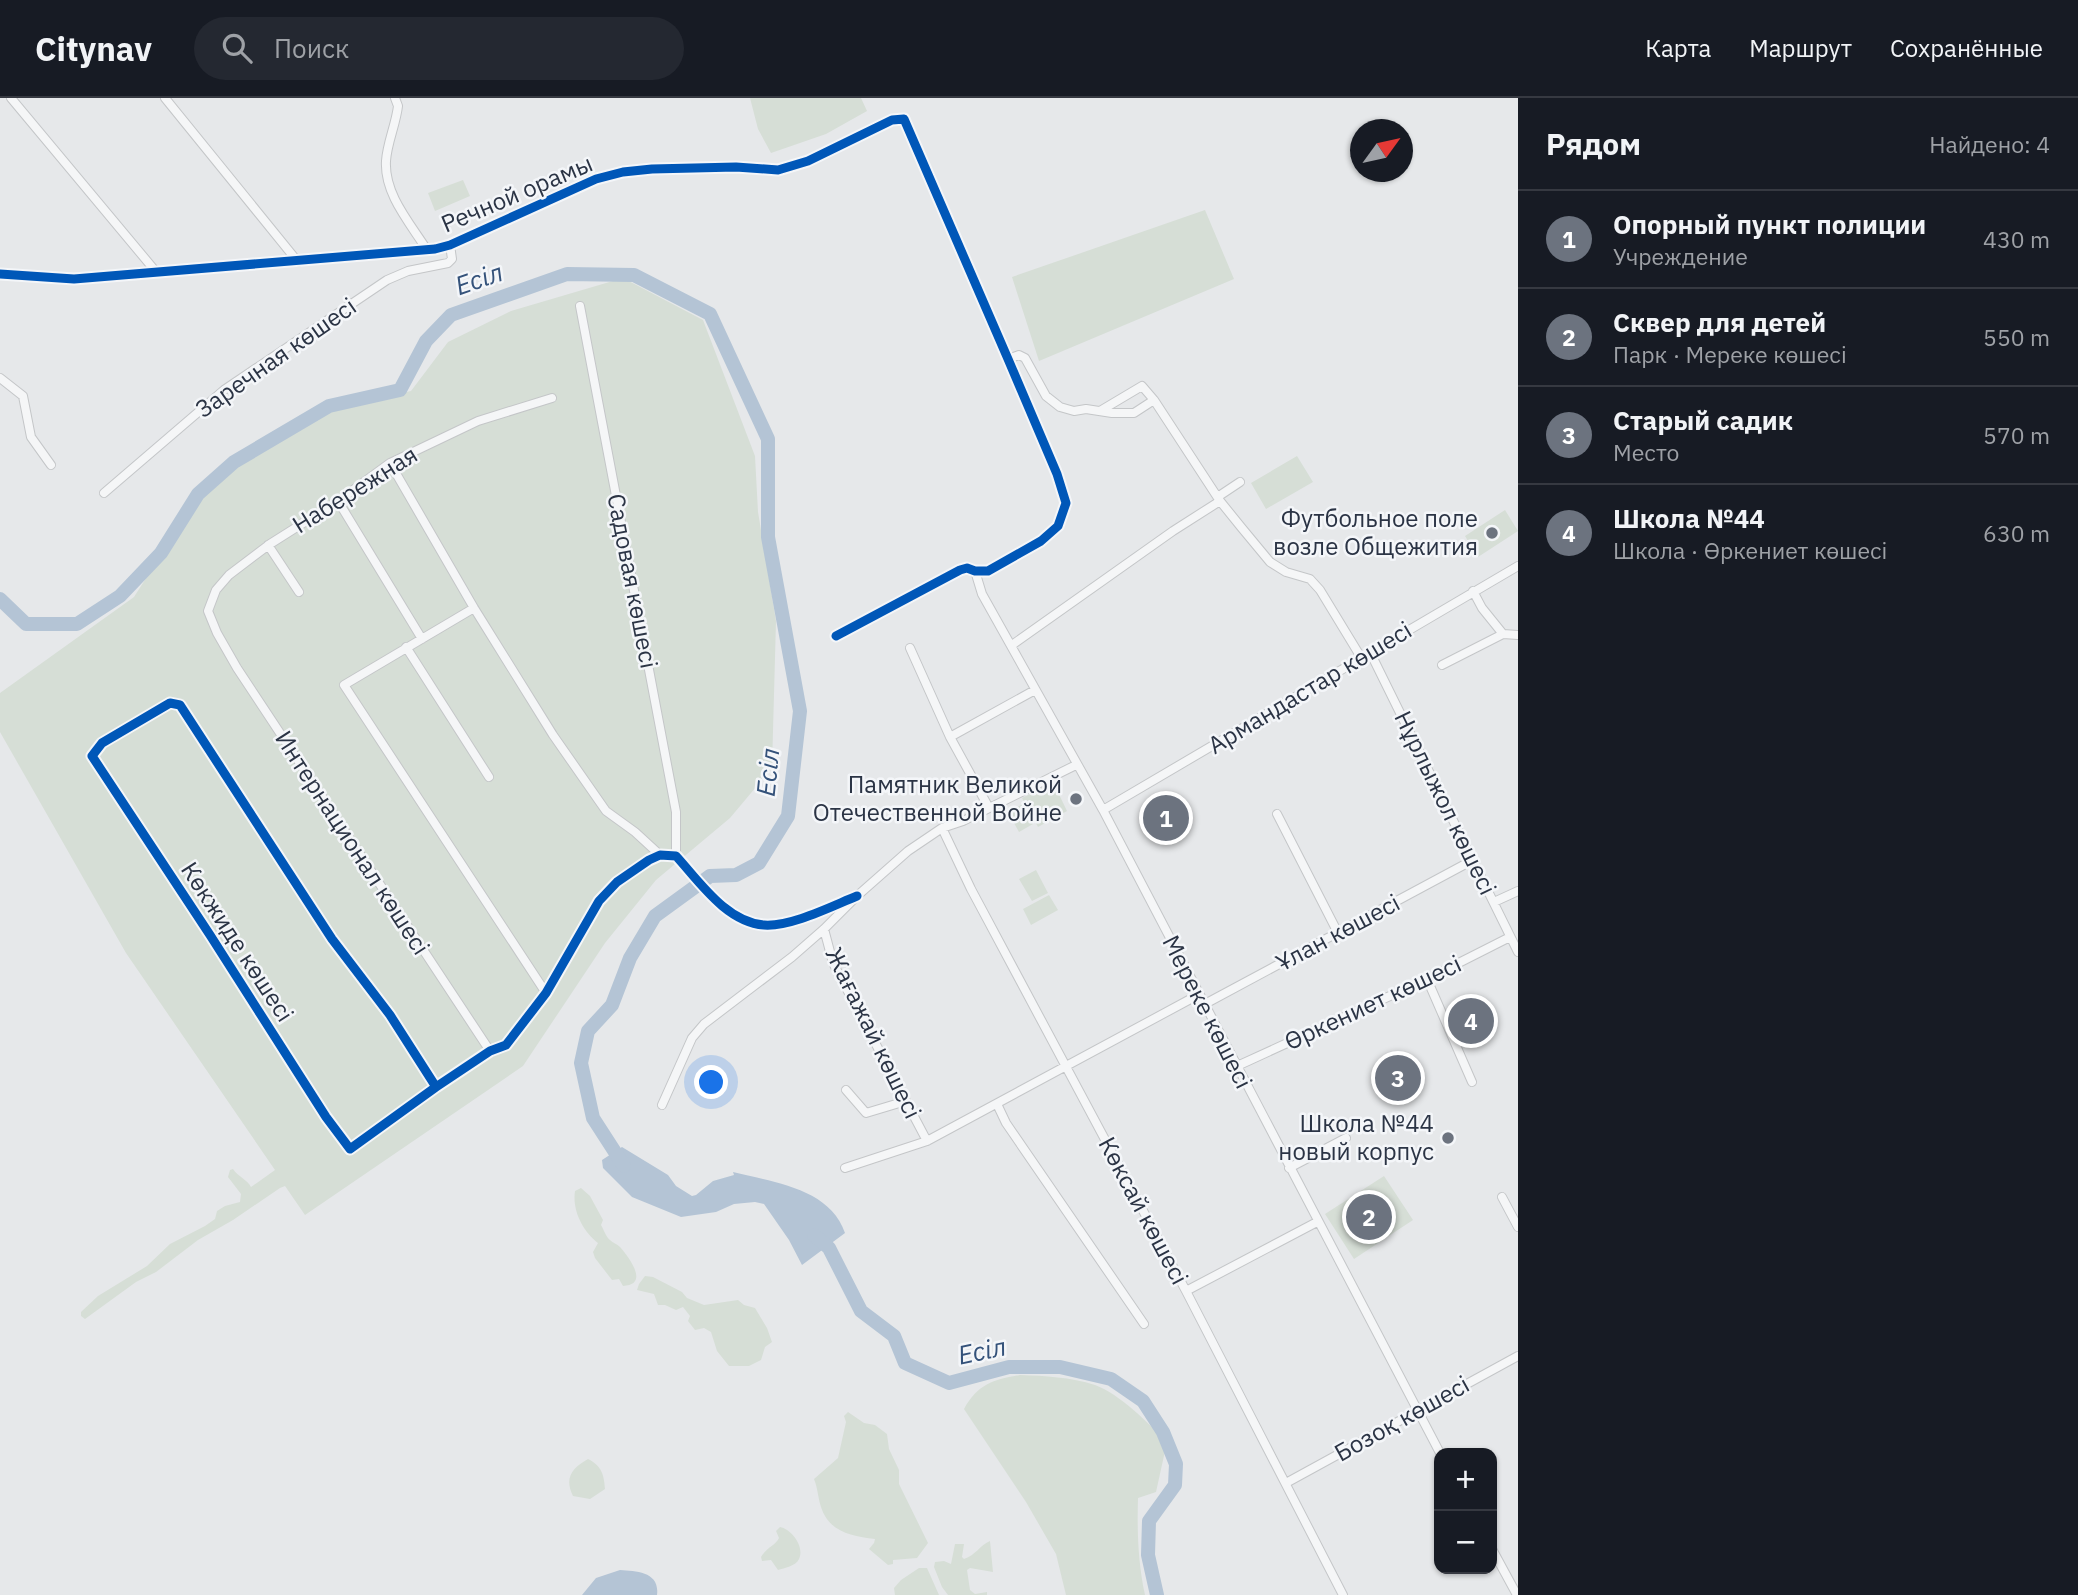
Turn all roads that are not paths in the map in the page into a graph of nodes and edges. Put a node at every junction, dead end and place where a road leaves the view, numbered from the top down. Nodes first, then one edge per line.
1 (11, 98) edge
2 (164, 98) edge
3 (395, 98) edge
4 (450, 245) junction
5 (427, 250) junction
6 (298, 262) junction
7 (157, 273) junction
8 (0, 274) edge
9 (580, 306) dead end
10 (1009, 359) junction
11 (0, 378) edge
12 (552, 398) dead end
13 (1154, 400) junction
14 (1100, 411) junction
15 (390, 463) junction
16 (51, 465) dead end
17 (1240, 482) dead end
18 (104, 494) dead end
19 (1220, 498) junction
20 (338, 501) junction
21 (268, 545) junction
22 (1518, 566) edge
23 (975, 571) junction
24 (1473, 591) junction
25 (299, 592) dead end
26 (474, 608) junction
27 (217, 633) joint
28 (1503, 634) junction
29 (1518, 635) edge
30 (836, 636) dead end
31 (422, 639) junction
32 (1012, 645) junction
33 (407, 648) junction
34 (910, 648) dead end
35 (1371, 654) junction
36 (1362, 659) junction
37 (1442, 666) dead end
38 (1035, 690) junction
39 (950, 737) junction
40 (1076, 765) junction
41 (489, 777) dead end
42 (989, 808) junction
43 (1103, 810) junction
44 (1277, 814) dead end
45 (942, 828) junction
46 (660, 855) junction
47 (676, 856) junction
48 (1473, 860) junction
49 (1518, 891) edge
50 (857, 896) junction
51 (1494, 902) junction
52 (824, 929) junction
53 (1338, 933) junction
54 (1510, 937) junction
55 (1518, 953) edge
56 (1427, 979) junction
57 (545, 993) junction
58 (1198, 995) junction
59 (1203, 1005) junction
60 (490, 1051) junction
61 (1065, 1065) junction
62 (1235, 1067) junction
63 (1472, 1082) dead end
64 (436, 1087) junction
65 (846, 1090) dead end
66 (906, 1101) junction
67 (997, 1104) junction
68 (662, 1105) dead end
69 (1346, 1138) dead end
70 (927, 1140) junction
71 (845, 1167) dead end
72 (1289, 1168) junction
73 (1502, 1197) dead end
74 (1317, 1222) junction
75 (1518, 1227) edge
76 (1186, 1291) junction
77 (1144, 1324) dead end
78 (1518, 1356) edge
79 (1417, 1411) junction
80 (1437, 1448) edge
81 (1286, 1483) junction
82 (1497, 1558) edge
83 (1343, 1595) edge
84 (1517, 1595) edge

1 - 7 street
2 - 6 street
3 - 5 street
4 - 5 street, Речной орамы
4 - 10 street, Речной орамы
4 - 18 street, Заречная көшесі
5 - 6 street, Речной орамы
6 - 7 street, Речной орамы
7 - 8 street, Речной орамы
9 - 47 street, Садовая көшесі
10 - 14 street
10 - 23 street, Речной орамы
11 - 16 street
12 - 15 street, Набережная
13 - 14 street
13 - 14 street
13 - 19 street
15 - 20 street, Набережная
15 - 26 street
17 - 19 street
19 - 32 street
19 - 36 street
20 - 21 street, Набережная
20 - 31 street
21 - 25 street
21 - 27 street, Набережная
22 - 24 street, Армандастар көшесі
23 - 30 street, Речной орамы
23 - 32 street, Мереке көшесі
24 - 28 street
24 - 35 street, Армандастар көшесі
26 - 31 street
26 - 46 street
27 - 60 street, Интернационал көшесі
28 - 29 street
28 - 37 street
31 - 33 street
32 - 38 street, Мереке көшесі
33 - 41 street
33 - 57 street
34 - 39 street
35 - 36 street, Армандастар көшесі
35 - 48 street, Нұрлыжол көшесі
36 - 43 street, Армандастар көшесі
38 - 39 street
38 - 40 street, Мереке көшесі
39 - 42 street
40 - 42 street
40 - 43 street, Мереке көшесі
42 - 45 street
43 - 58 street, Мереке көшесі
44 - 53 street
45 - 50 street
45 - 61 street, Көксай көшесі
46 - 47 street
46 - 57 street
47 - 50 street
48 - 51 street, Нұрлыжол көшесі
48 - 53 street, Ұлан көшесі
49 - 51 street
50 - 52 street
51 - 54 street, Нұрлыжол көшесі
52 - 66 street, Жағажай көшесі
52 - 68 street
53 - 59 street, Ұлан көшесі
54 - 55 street, Нұрлыжол көшесі
54 - 56 street, Өркениет көшесі
56 - 62 street, Өркениет көшесі
56 - 63 street
57 - 60 street
58 - 59 street, Мереке көшесі
58 - 61 street
59 - 62 street, Мереке көшесі
60 - 64 street
61 - 67 street, Жағажай көшесі
61 - 76 street, Көксай көшесі
62 - 72 street, Мереке көшесі
64 - 64 street, Көкжиде көшесі
65 - 66 street
66 - 70 street, Жағажай көшесі
67 - 70 street, Жағажай көшесі
67 - 77 street
69 - 72 street
70 - 71 street
72 - 74 street, Мереке көшесі
73 - 75 street
74 - 76 street
74 - 79 street, Мереке көшесі
76 - 81 street, Көксай көшесі
78 - 79 street, Бозоқ көшесі
79 - 80 street, Мереке көшесі
79 - 81 street, Бозоқ көшесі
81 - 83 street, Көксай көшесі
82 - 84 street

